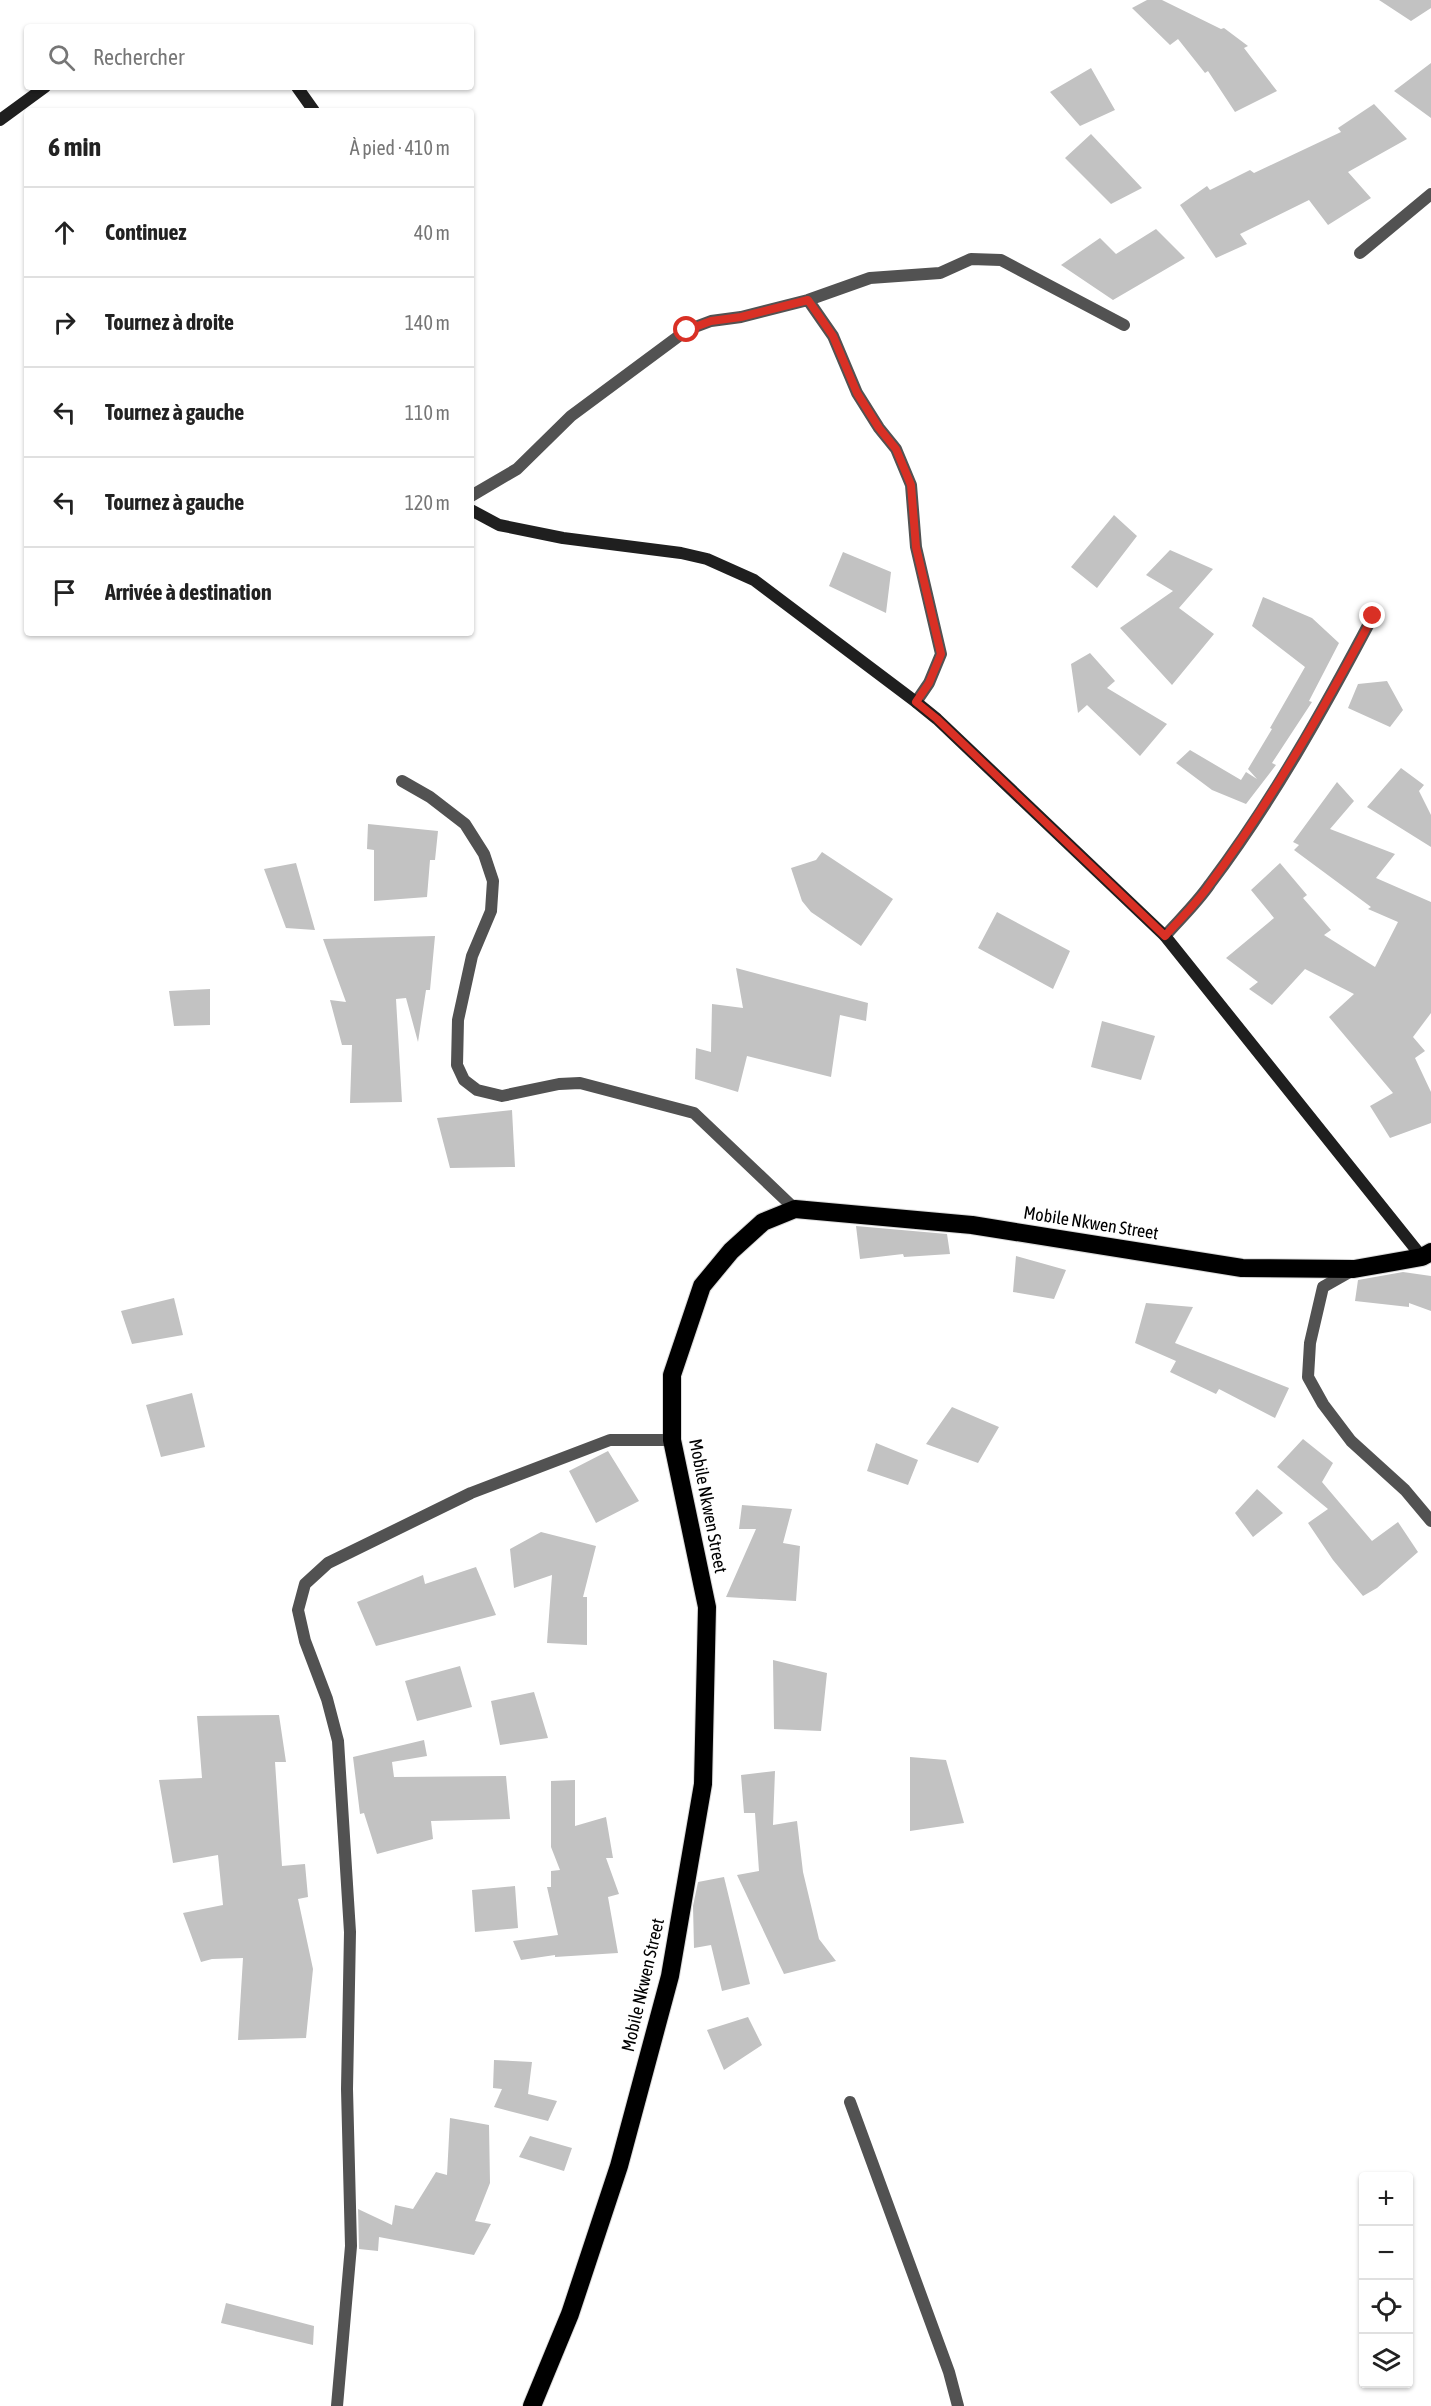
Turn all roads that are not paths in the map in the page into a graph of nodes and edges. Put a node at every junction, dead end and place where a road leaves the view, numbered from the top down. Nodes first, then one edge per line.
1 (41, 90) edge
2 (299, 90) edge
3 (312, 108) edge
4 (0, 120) edge
5 (1431, 194) edge
6 (1360, 253) dead end
7 (808, 300) junction
8 (1124, 325) dead end
9 (474, 494) edge
10 (474, 512) edge
11 (1373, 616) dead end
12 (916, 702) junction
13 (402, 781) dead end
14 (1165, 936) junction
15 (795, 1209) junction
16 (1426, 1254) edge
17 (1354, 1269) junction
18 (672, 1440) junction
19 (1431, 1521) edge
20 (850, 2102) dead end
21 (337, 2406) edge
22 (532, 2406) edge
23 (958, 2406) edge

1 - 4 street
2 - 3 street
5 - 6 street
7 - 8 street
7 - 9 street
7 - 12 street
10 - 12 street
11 - 14 street
12 - 14 street
13 - 15 street
14 - 16 street
15 - 17 highway, Mobile Nkwen Street
15 - 18 highway, Mobile Nkwen Street
16 - 17 highway, Mobile Nkwen Street
17 - 19 street
18 - 21 street
18 - 22 highway, Mobile Nkwen Street
20 - 23 street

